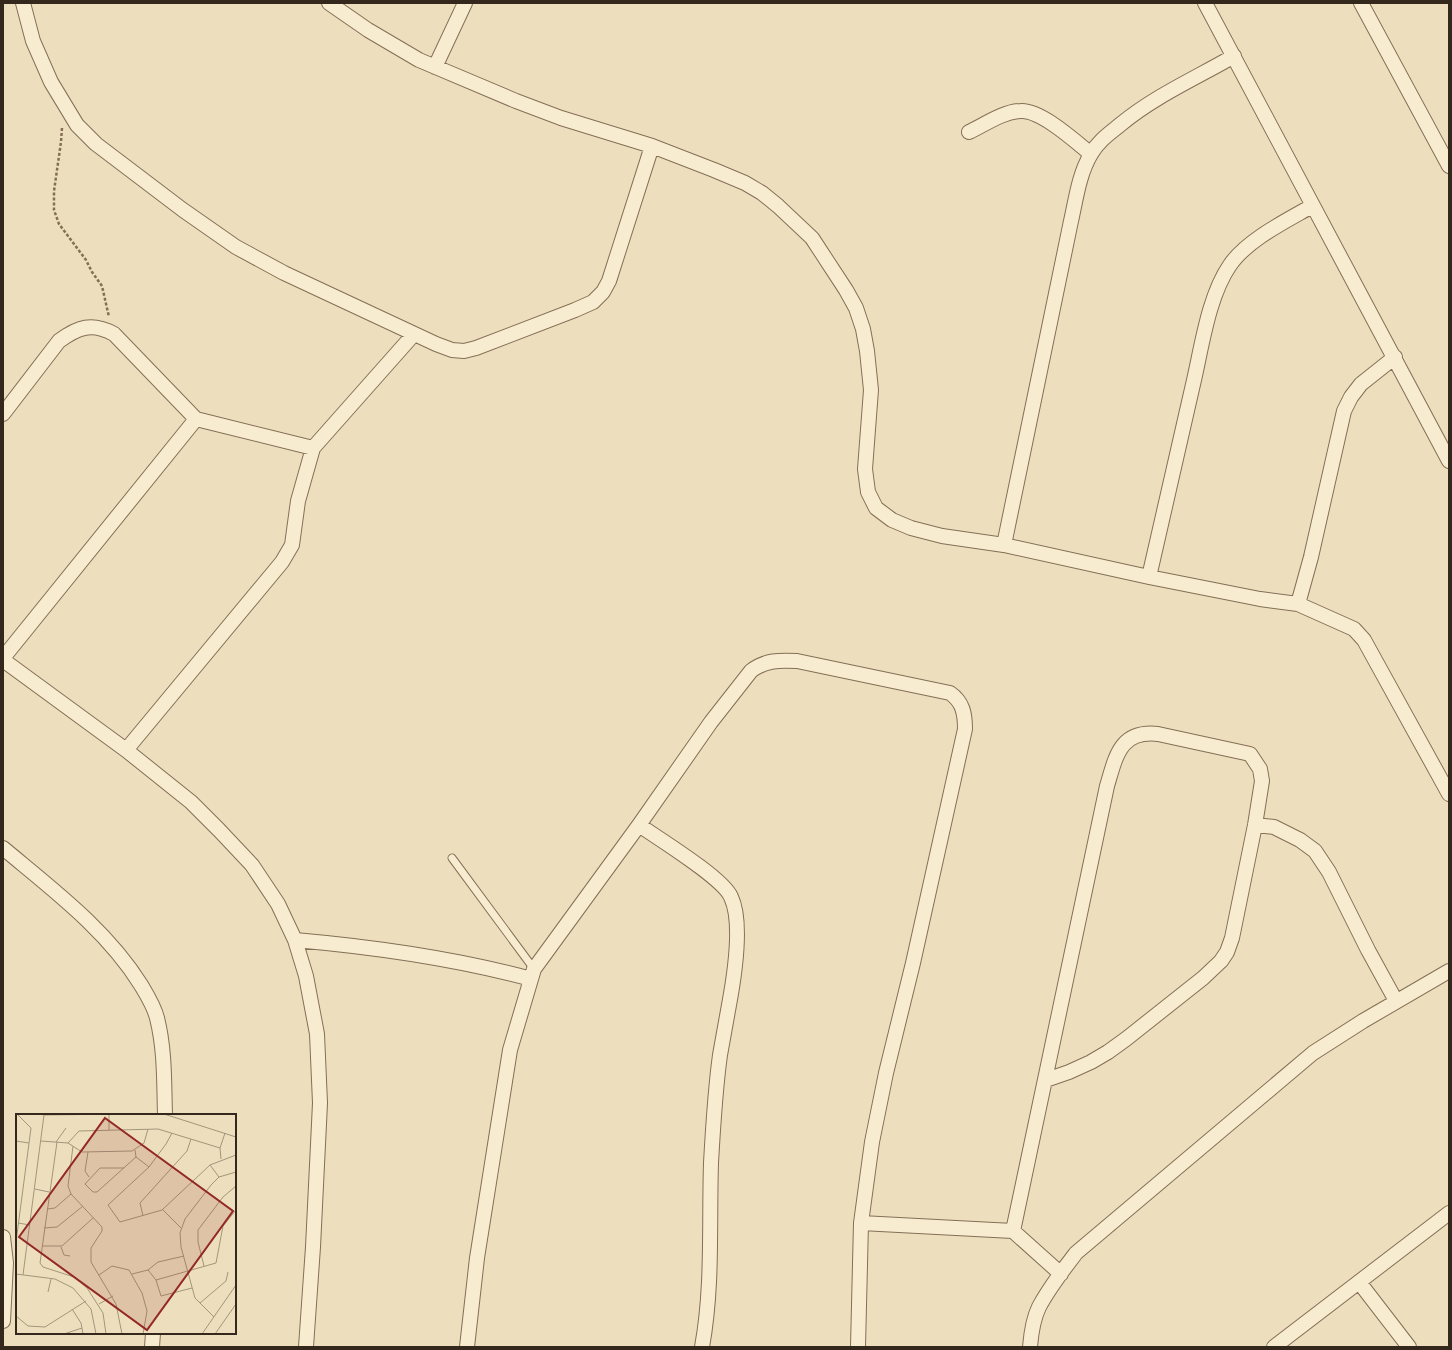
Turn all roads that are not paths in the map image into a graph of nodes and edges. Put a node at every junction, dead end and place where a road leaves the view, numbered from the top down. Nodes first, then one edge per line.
1 (23, 3) edge
2 (329, 3) edge
3 (465, 3) edge
4 (1205, 3) edge
5 (1361, 3) edge
6 (1234, 56) junction
7 (435, 67) junction
8 (970, 132) dead end
9 (652, 146) junction
10 (1445, 147) edge
11 (1091, 154) junction
12 (1449, 166) edge
13 (1312, 206) junction
14 (414, 334) junction
15 (1394, 358) junction
16 (3, 414) edge
17 (196, 419) junction
18 (313, 448) junction
19 (1449, 460) edge
20 (1004, 545) junction
21 (1149, 577) junction
22 (1298, 604) junction
23 (3, 659) edge
24 (126, 750) junction
25 (1449, 794) edge
26 (639, 825) junction
27 (1255, 825) junction
28 (3, 848) edge
29 (452, 858) dead end
30 (295, 940) junction
31 (1449, 971) edge
32 (533, 974) junction
33 (1396, 1001) junction
34 (1046, 1080) junction
35 (165, 1114) edge
36 (1449, 1213) edge
37 (861, 1223) junction
38 (1013, 1231) junction
39 (3, 1236) edge
40 (1060, 1274) junction
41 (1359, 1282) junction
42 (3, 1321) edge
43 (153, 1334) edge
44 (152, 1347) edge
45 (306, 1347) edge
46 (467, 1347) edge
47 (702, 1347) edge
48 (858, 1347) edge
49 (1030, 1347) edge
50 (1274, 1347) edge
51 (1408, 1347) edge

1 - 14 street
2 - 7 street
3 - 7 street
4 - 6 street
5 - 10 street
6 - 11 street
6 - 13 street
7 - 9 street
8 - 11 street
9 - 14 street
9 - 20 street
10 - 12 street
11 - 20 street
13 - 15 street
13 - 21 street
14 - 18 street
15 - 19 street
15 - 22 street
16 - 17 street
17 - 18 street
17 - 23 street
18 - 24 street
20 - 21 street
21 - 22 street
22 - 25 street
23 - 24 street
24 - 30 street
26 - 32 street
26 - 37 street
26 - 47 street
27 - 33 street
27 - 34 street
27 - 34 street
28 - 35 street
29 - 32 lane
30 - 32 street
30 - 45 street
31 - 33 street
32 - 46 street
33 - 40 street
34 - 38 street
36 - 41 street
37 - 38 street
37 - 48 street
38 - 40 street
39 - 42 street
40 - 49 street
41 - 50 street
41 - 51 street
43 - 44 street

